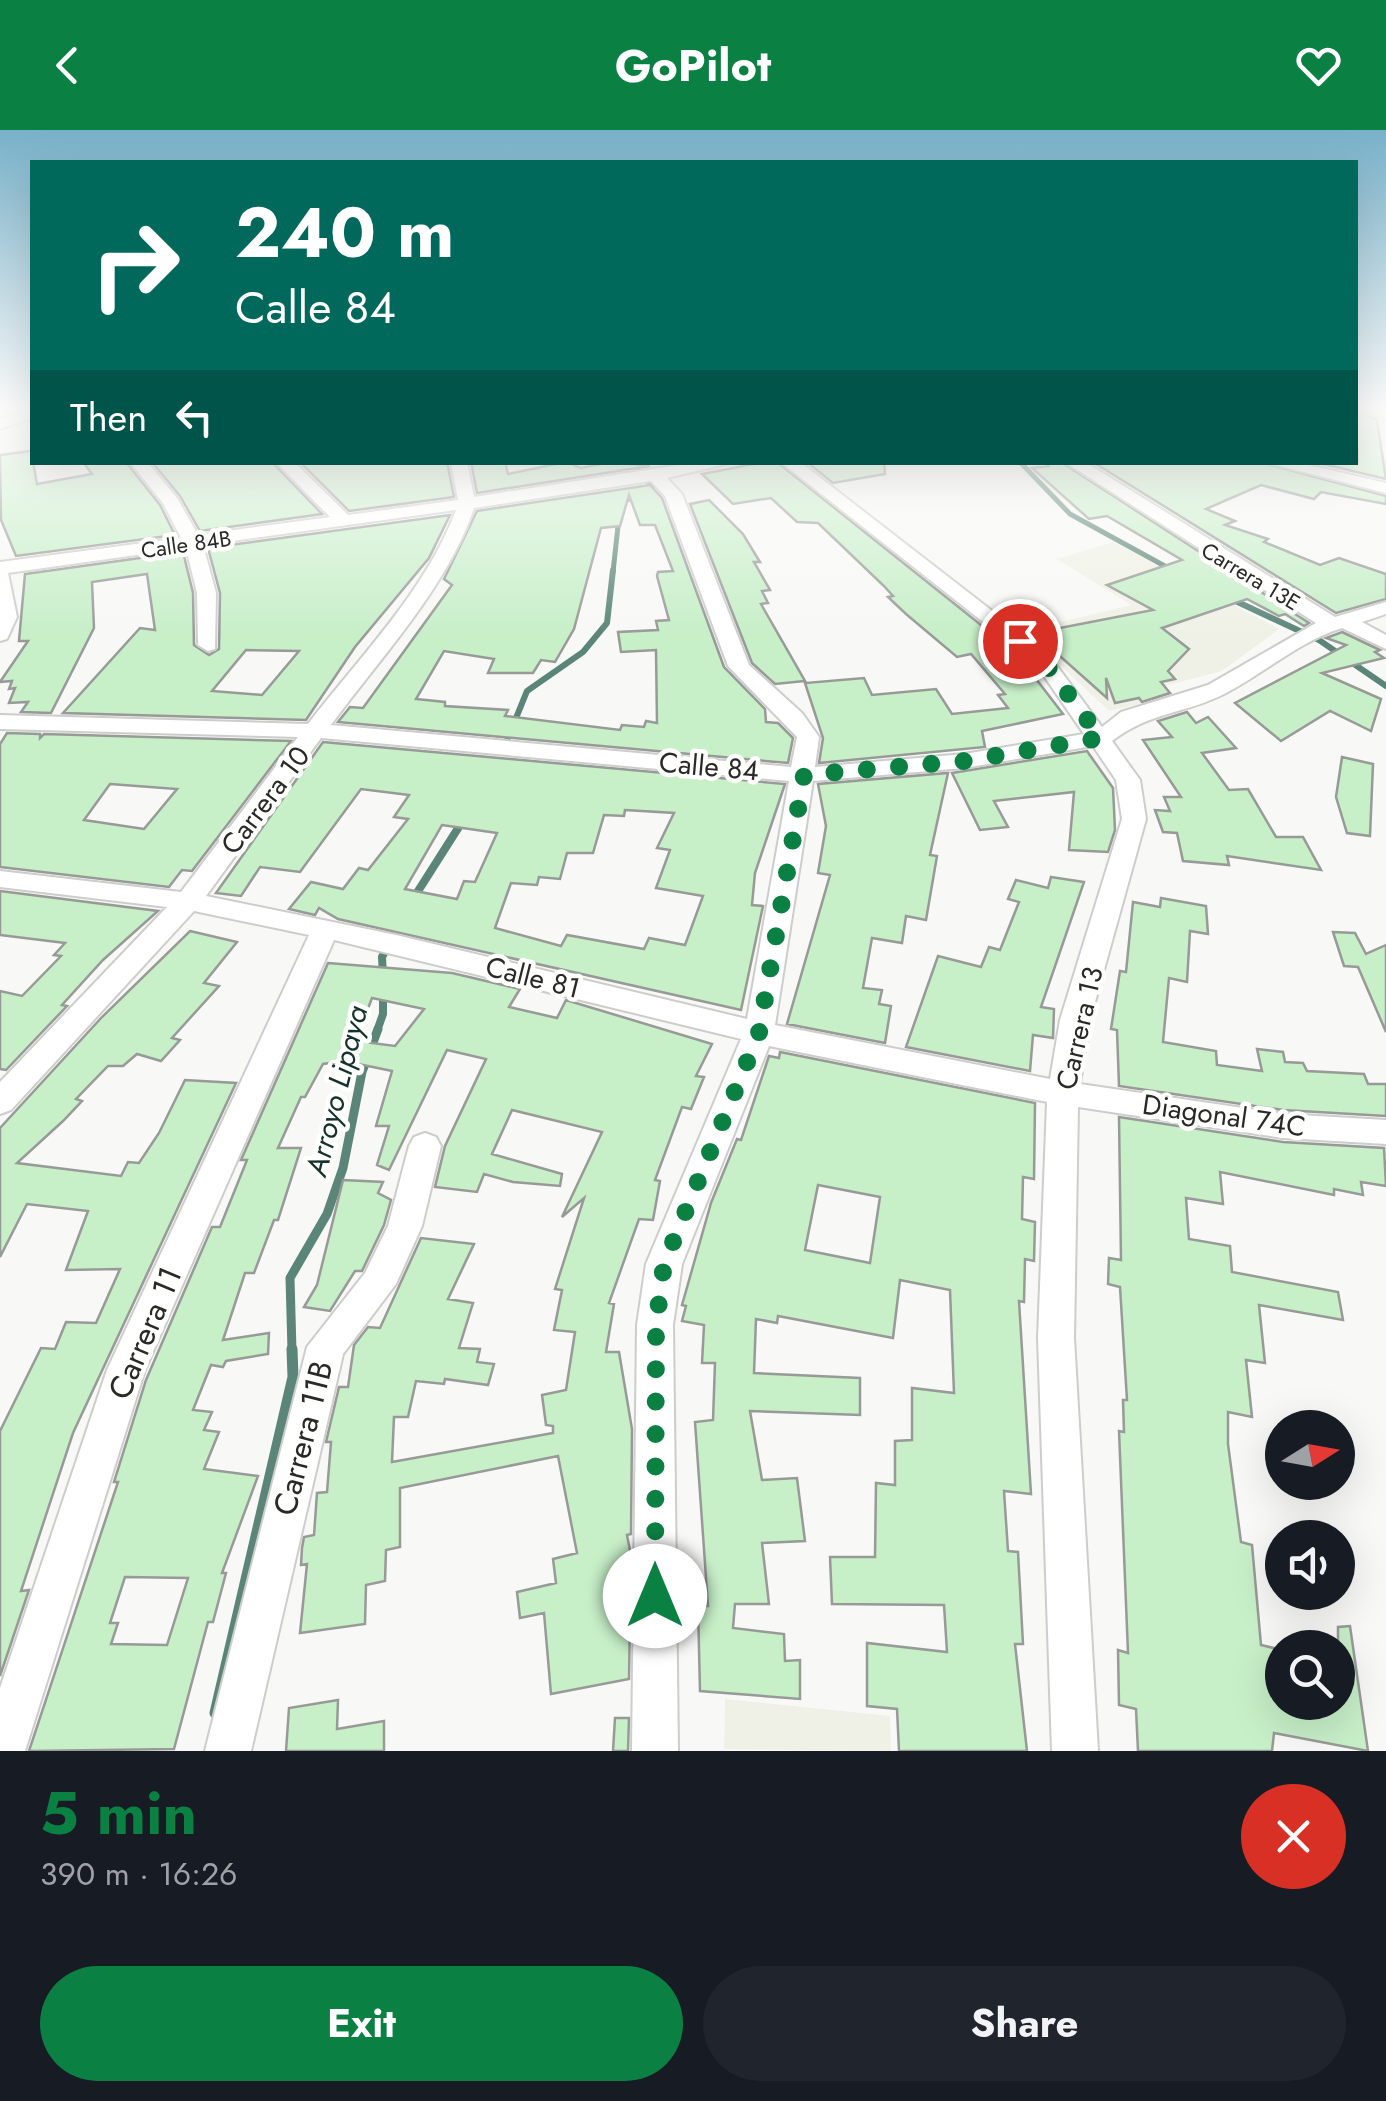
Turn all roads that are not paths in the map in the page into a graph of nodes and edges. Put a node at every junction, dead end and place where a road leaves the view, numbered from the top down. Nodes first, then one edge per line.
1 (158, 485) edge
2 (307, 485) edge
3 (463, 485) edge
4 (586, 485) edge
5 (661, 485) edge
6 (818, 485) edge
7 (1107, 485) edge
8 (467, 503) junction
9 (342, 519) junction
10 (192, 544) junction
11 (0, 571) edge
12 (1386, 608) edge
13 (1321, 627) junction
14 (0, 634) edge
15 (1386, 643) edge
16 (208, 645) dead end
17 (0, 722) edge
18 (317, 731) junction
19 (1101, 738) junction
20 (804, 775) junction
21 (0, 879) edge
22 (188, 901) junction
23 (325, 928) junction
24 (759, 1033) junction
25 (1063, 1093) junction
26 (0, 1102) edge
27 (1386, 1132) edge
28 (425, 1146) dead end
29 (2, 1751) edge
30 (228, 1751) edge
31 (655, 1751) edge
32 (1074, 1751) edge

1 - 10 street
2 - 9 street
3 - 8 street
4 - 8 street, Calle 84B
5 - 20 street
6 - 19 street, Carrera 13
7 - 13 street, Carrera 13E
8 - 9 street, Calle 84B
8 - 18 street, Carrera 10
9 - 10 street, Calle 84B
10 - 11 street, Calle 84B
10 - 16 street
11 - 14 street
12 - 13 street, Calle 84
13 - 15 street, Carrera 13E
13 - 19 street, Calle 84
17 - 18 street, Calle 84
18 - 20 street, Calle 84
18 - 22 street, Carrera 10
19 - 20 street, Calle 84
19 - 25 street, Carrera 13
20 - 24 street
21 - 22 street, Calle 81
22 - 23 street, Calle 81
22 - 26 street, Carrera 10
23 - 24 street, Calle 81
23 - 29 street, Carrera 11
24 - 25 street, Calle 81
24 - 31 street
25 - 27 street, Diagonal 74C
25 - 32 street, Carrera 13
28 - 30 street, Carrera 11B

